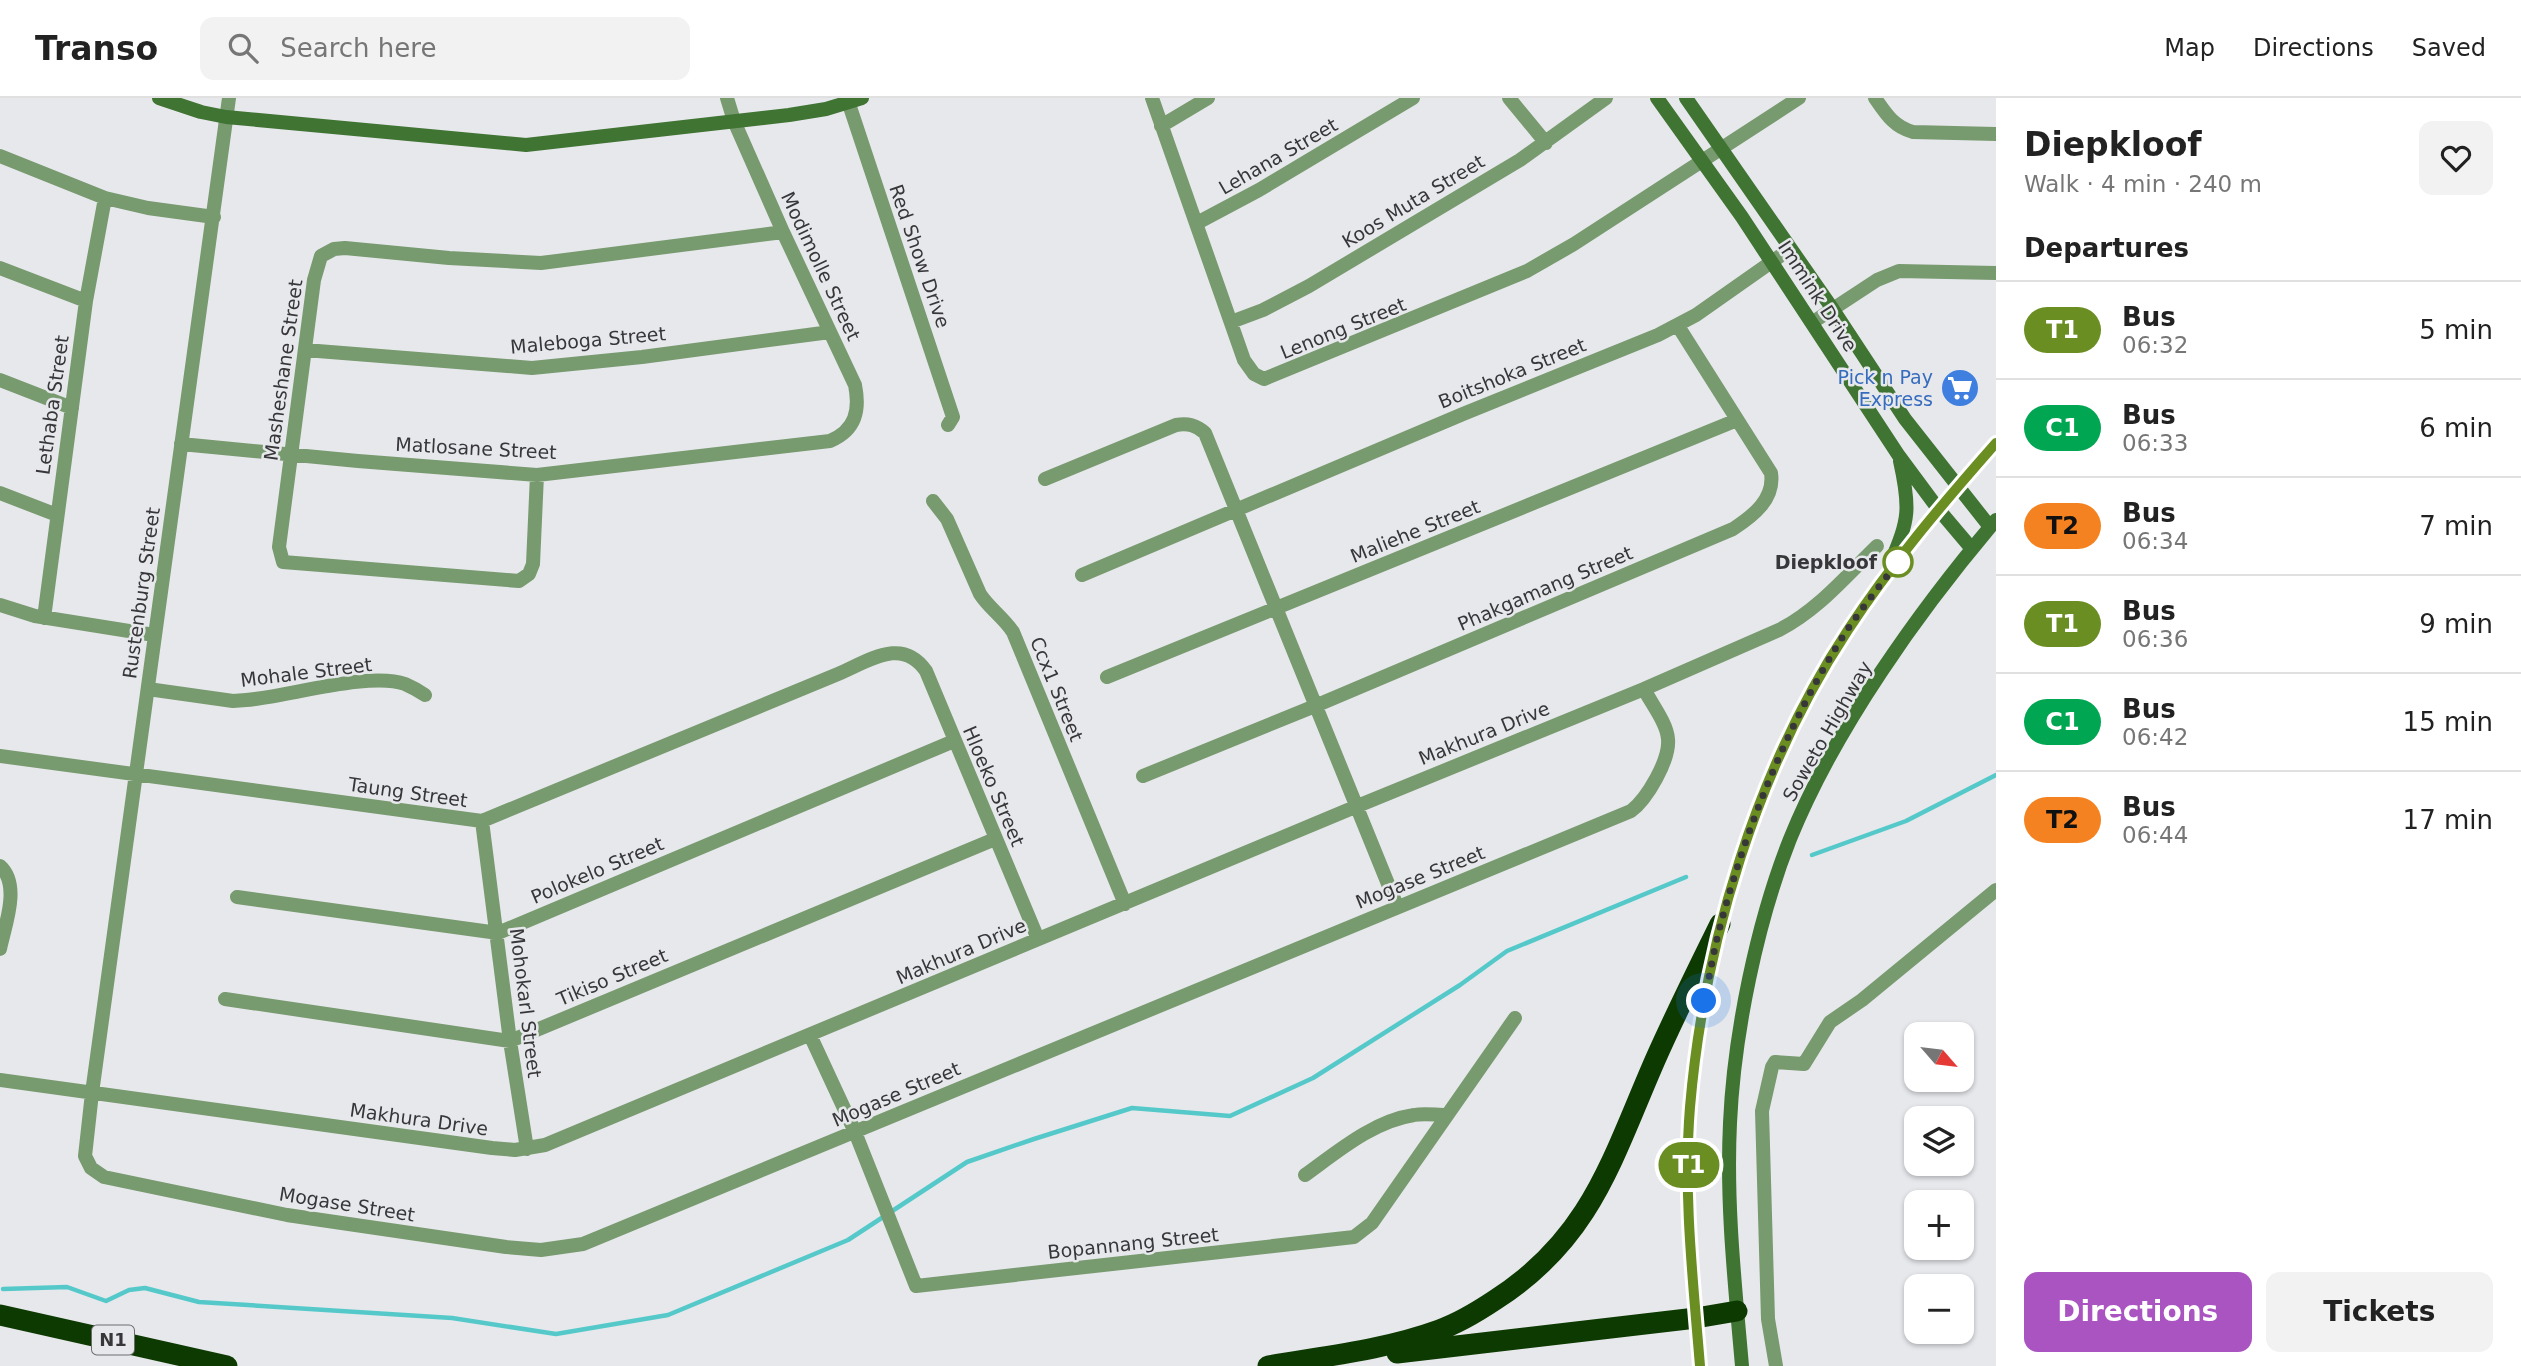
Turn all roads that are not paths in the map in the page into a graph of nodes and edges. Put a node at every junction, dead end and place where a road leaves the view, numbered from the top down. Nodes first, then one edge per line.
1 (159, 98) edge
2 (229, 98) edge
3 (727, 98) edge
4 (1152, 98) edge
5 (1208, 98) edge
6 (1413, 98) edge
7 (1509, 98) edge
8 (1605, 98) edge
9 (1657, 98) edge
10 (1686, 98) edge
11 (1799, 98) edge
12 (1875, 98) edge
13 (853, 100) edge
14 (226, 117) junction
15 (734, 121) junction
16 (1161, 126) junction
17 (1996, 135) edge
18 (1546, 143) junction
19 (1722, 148) junction
20 (0, 156) edge
21 (1703, 161) junction
22 (105, 198) junction
23 (214, 217) junction
24 (1196, 223) junction
25 (783, 232) junction
26 (1790, 249) junction
27 (1772, 261) junction
28 (0, 268) edge
29 (1996, 273) edge
30 (86, 301) junction
31 (1832, 308) junction
32 (1812, 322) junction
33 (1231, 323) junction
34 (1678, 326) junction
35 (830, 332) junction
36 (306, 350) junction
37 (0, 380) edge
38 (72, 408) junction
39 (1737, 420) junction
40 (948, 425) dead end
41 (849, 430) joint
42 (1996, 443) edge
43 (181, 444) junction
44 (291, 454) junction
45 (1899, 456) junction
46 (537, 475) junction
47 (1045, 479) dead end
48 (1958, 488) junction
49 (0, 493) edge
50 (933, 501) dead end
51 (1236, 509) junction
52 (1939, 510) junction
53 (57, 515) junction
54 (1993, 523) edge
55 (1877, 545) dead end
56 (1972, 549) junction
57 (1082, 575) dead end
58 (1870, 598) junction
59 (0, 605) edge
60 (1276, 609) junction
61 (44, 618) junction
62 (154, 635) junction
63 (907, 654) joint
64 (1107, 677) dead end
65 (148, 689) junction
66 (1644, 689) junction
67 (425, 695) dead end
68 (1315, 706) junction
69 (954, 741) junction
70 (0, 756) edge
71 (135, 774) junction
72 (1143, 776) dead end
73 (1355, 807) junction
74 (482, 821) junction
75 (995, 839) junction
76 (0, 866) edge
77 (1996, 890) edge
78 (237, 897) dead end
79 (1125, 904) junction
80 (1397, 906) junction
81 (1720, 925) junction
82 (498, 933) junction
83 (1038, 939) junction
84 (0, 949) edge
85 (225, 999) dead end
86 (1516, 1018) dead end
87 (810, 1035) junction
88 (510, 1041) junction
89 (0, 1080) edge
90 (92, 1093) junction
91 (1446, 1115) junction
92 (855, 1132) junction
93 (527, 1149) junction
94 (1305, 1175) dead end
95 (1737, 1311) junction
96 (0, 1315) edge
97 (1696, 1318) junction
98 (227, 1366) edge
99 (1268, 1366) edge
100 (1287, 1366) edge
101 (1700, 1366) edge
102 (1742, 1366) edge
103 (1776, 1366) edge

1 - 14 main road
2 - 14 street, Rustenburg Street
3 - 15 street
4 - 16 street, Lenong Street
5 - 16 street
6 - 24 street, Lehana Street
7 - 18 street
8 - 18 street, Koos Muta Street
9 - 21 main road, Immink Drive
10 - 19 main road, Immink Drive
11 - 19 street, Lenong Street
12 - 17 street
13 - 15 main road
13 - 40 street, Red Show Drive
14 - 15 main road
14 - 23 street, Rustenburg Street
15 - 25 street, Modimolle Street
16 - 24 street, Lenong Street
18 - 33 street, Koos Muta Street
19 - 21 street, Lenong Street
19 - 26 main road, Immink Drive
20 - 22 street
21 - 27 main road, Immink Drive
21 - 33 street, Lenong Street
22 - 23 street
22 - 30 street, Lethaba Street
23 - 43 street, Rustenburg Street
24 - 33 street, Lenong Street
25 - 35 street, Modimolle Street
25 - 36 street, Masheshane Street
26 - 27 street, Boitshoka Street
26 - 31 main road, Immink Drive
27 - 32 main road, Immink Drive
27 - 34 street, Boitshoka Street
28 - 30 street
29 - 31 street
30 - 38 street, Lethaba Street
31 - 32 street
31 - 48 main road, Immink Drive
32 - 45 main road, Immink Drive
34 - 39 street, Phakgamang Street
34 - 51 street, Boitshoka Street
35 - 36 street, Maleboga Street
35 - 41 street, Modimolle Street
36 - 44 street, Masheshane Street
37 - 38 street
38 - 53 street, Lethaba Street
39 - 60 street, Maliehe Street
39 - 68 street, Phakgamang Street
41 - 46 street, Matlosane Street
42 - 48 main road, Soweto Highway
43 - 44 street, Matlosane Street
43 - 62 street, Rustenburg Street
44 - 46 street, Matlosane Street
44 - 46 street, Masheshane Street
45 - 52 main road, Immink Drive
45 - 58 main road
47 - 51 street
48 - 52 main road, Soweto Highway
48 - 54 main road, Immink Drive
49 - 53 street
50 - 79 street, Ccx1 Street
51 - 57 street, Boitshoka Street
51 - 60 street
52 - 56 main road, Immink Drive
52 - 58 main road, Soweto Highway
53 - 61 street, Lethaba Street
54 - 56 main road, Soweto Highway
55 - 66 street, Makhura Drive
56 - 95 main road, Soweto Highway
58 - 81 main road, Soweto Highway
59 - 61 street
60 - 64 street, Maliehe Street
60 - 68 street
61 - 62 street
62 - 65 street, Rustenburg Street
63 - 69 street, Hloeko Street
63 - 74 street, Taung Street
65 - 67 street, Mohale Street
65 - 71 street, Rustenburg Street
66 - 73 street, Makhura Drive
66 - 80 street, Mogase Street
68 - 72 street, Phakgamang Street
68 - 73 street
69 - 75 street, Hloeko Street
69 - 82 street, Polokelo Street
70 - 71 street, Taung Street
71 - 74 street, Taung Street
71 - 90 street, Rustenburg Street
73 - 79 street, Makhura Drive
73 - 80 street
74 - 82 street, Mohokarl Street
75 - 83 street, Hloeko Street
75 - 88 street, Tikiso Street
76 - 84 street
77 - 103 street
78 - 82 street
79 - 83 street, Makhura Drive
80 - 92 street, Mogase Street
81 - 97 main road, Soweto Highway
81 - 99 highway
82 - 88 street, Mohokarl Street
83 - 87 street, Makhura Drive
85 - 88 street
86 - 91 street, Bopannang Street
87 - 92 street, Bopannang Street
87 - 93 street, Makhura Drive
88 - 93 street, Mohokarl Street
89 - 90 street, Makhura Drive
90 - 92 street, Mogase Street
90 - 93 street, Makhura Drive
91 - 92 street, Bopannang Street
91 - 94 street
95 - 97 highway
95 - 102 main road, Soweto Highway
96 - 98 highway, N1
97 - 100 highway
97 - 101 main road, Soweto Highway

